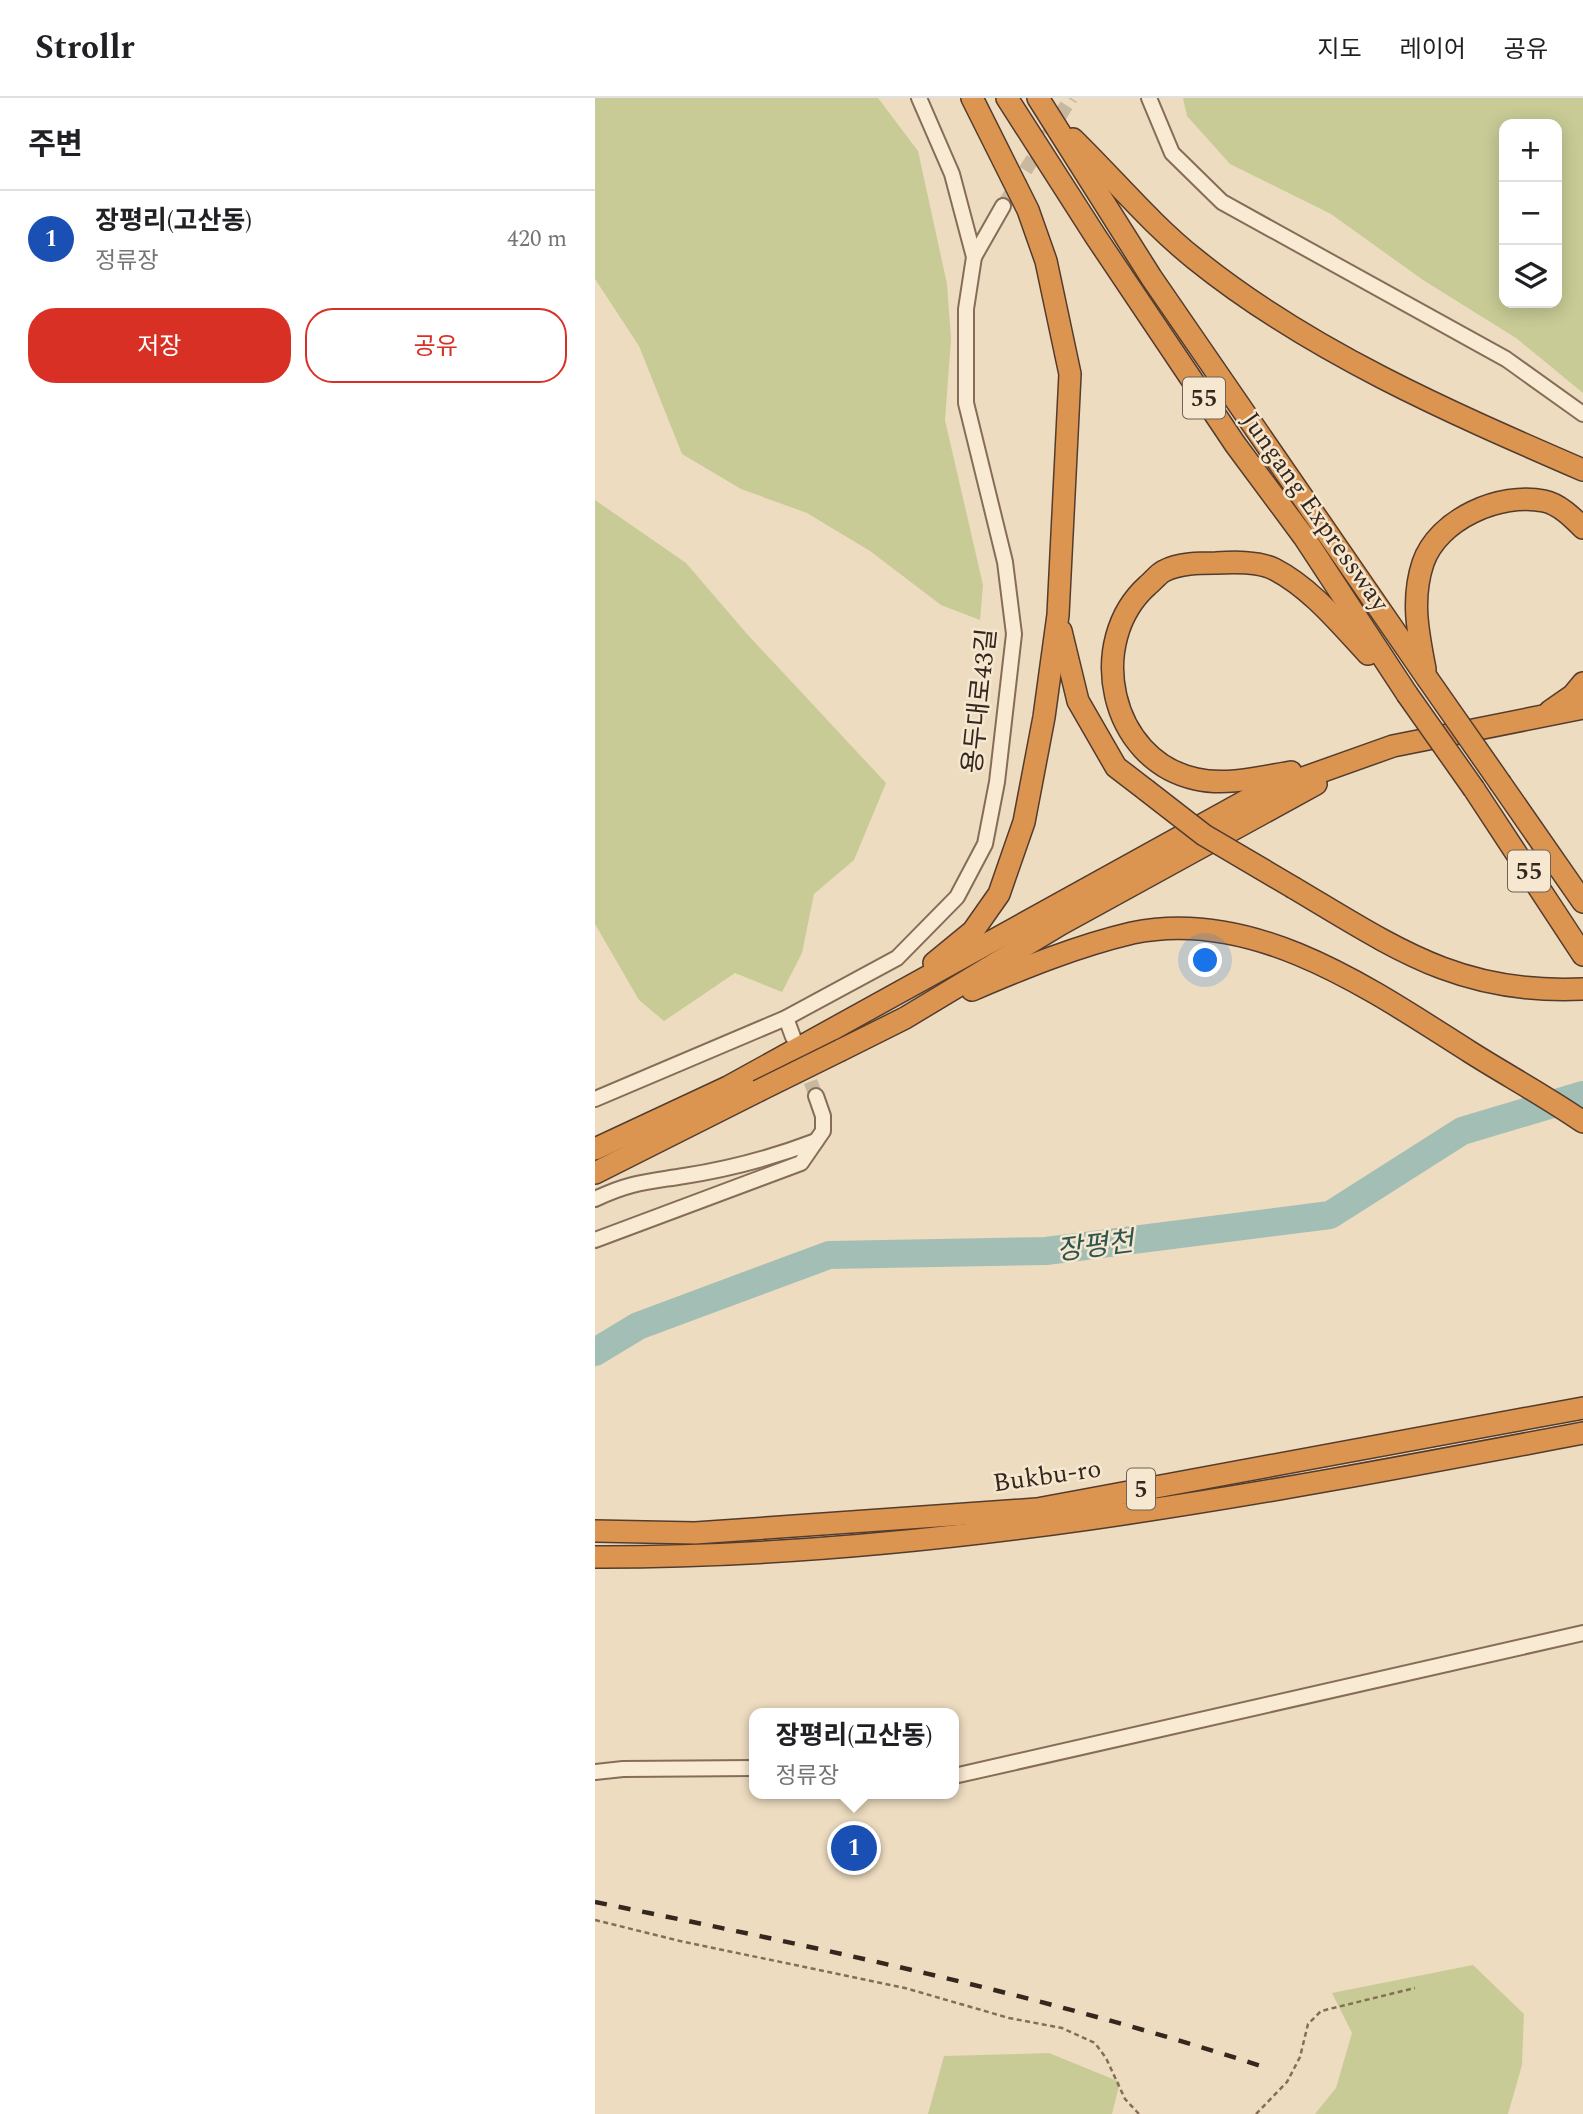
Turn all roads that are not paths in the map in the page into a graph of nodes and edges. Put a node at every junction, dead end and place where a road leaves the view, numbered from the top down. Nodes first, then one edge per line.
1 (919, 98) edge
2 (972, 98) edge
3 (1007, 98) edge
4 (1149, 98) edge
5 (1043, 106) edge
6 (1003, 206) tunnel mouth
7 (974, 257) junction
8 (1583, 414) edge
9 (1583, 470) edge
10 (1583, 528) edge
11 (1058, 615) junction
12 (1427, 678) junction
13 (1583, 683) edge
14 (1407, 694) junction
15 (1583, 708) edge
16 (1546, 714) junction
17 (1583, 716) edge
18 (1328, 767) junction
19 (1580, 895) edge
20 (1583, 955) edge
21 (1583, 989) edge
22 (891, 999) junction
23 (786, 1018) junction
24 (905, 1018) junction
25 (793, 1037) dead end
26 (816, 1097) tunnel mouth
27 (595, 1099) edge
28 (1583, 1122) edge
29 (816, 1141) junction
30 (595, 1149) edge
31 (595, 1173) edge
32 (595, 1179) edge
33 (626, 1184) junction
34 (595, 1199) edge
35 (595, 1240) edge
36 (1583, 1408) edge
37 (1583, 1433) edge
38 (595, 1531) edge
39 (595, 1557) edge
40 (1583, 1633) edge
41 (749, 1768) edge
42 (595, 1772) edge
43 (959, 1775) edge

1 - 7 street, 용두대로43길
2 - 11 highway
3 - 14 highway, Jungang Expressway / 55
4 - 8 street
5 - 9 highway
5 - 12 highway, Jungang Expressway / 55
6 - 7 street
7 - 23 street, 용두대로43길
10 - 12 highway
11 - 21 highway, bridge
11 - 22 highway
12 - 19 highway, Jungang Expressway / 55, bridge
13 - 16 highway
14 - 18 highway
14 - 20 highway, Jungang Expressway / 55, bridge
15 - 16 highway
16 - 18 highway
17 - 24 highway
18 - 22 highway
22 - 30 highway
23 - 25 street
23 - 27 street, 용두대로43길
24 - 28 highway
24 - 31 highway, bridge
26 - 29 street
29 - 33 street
29 - 35 street
32 - 33 street
33 - 34 street
36 - 38 highway, Bukbu-ro / 5
37 - 39 highway, Bukbu-ro / 5
40 - 43 street
41 - 42 street

